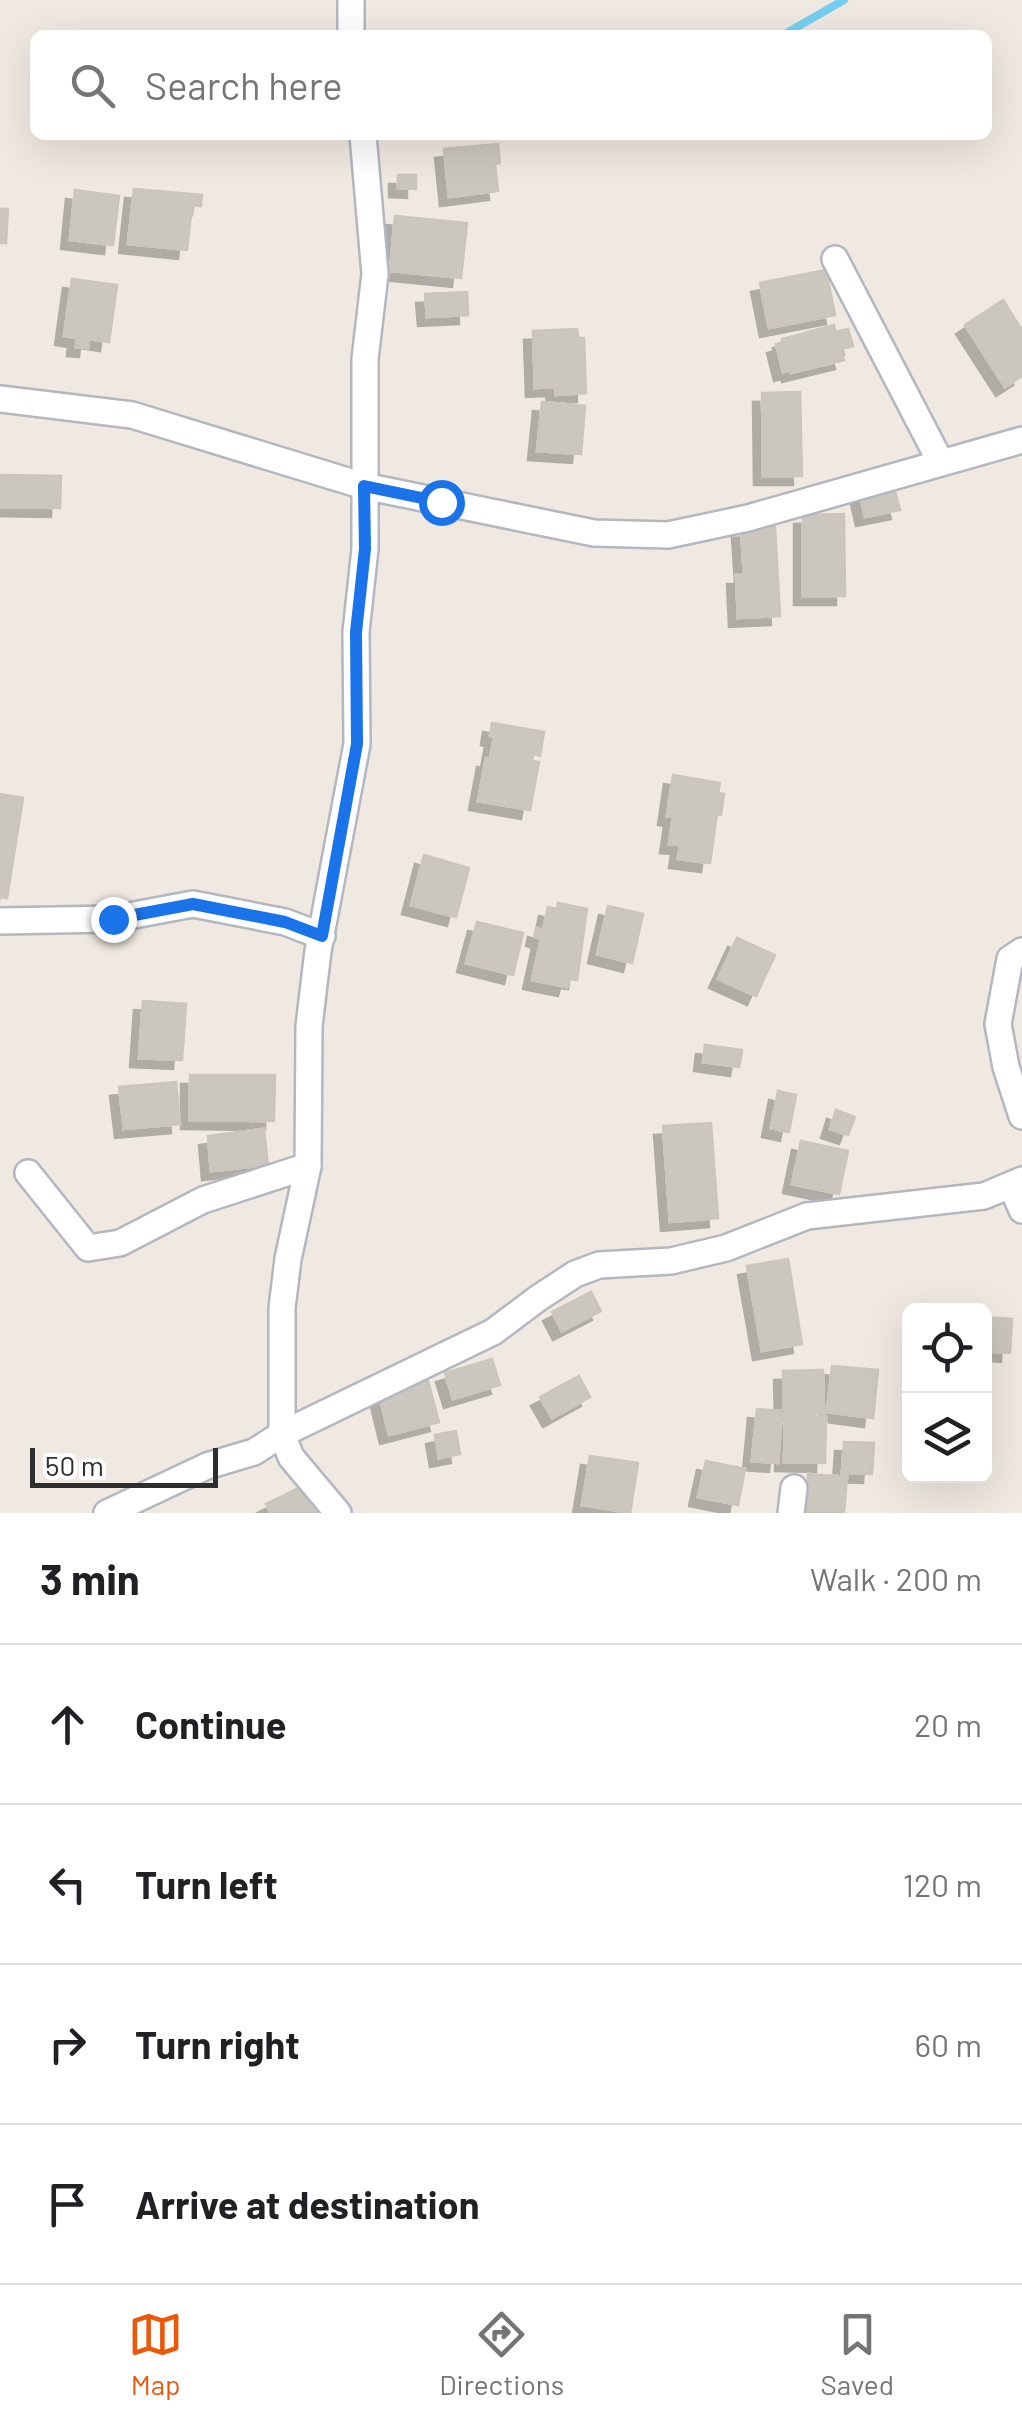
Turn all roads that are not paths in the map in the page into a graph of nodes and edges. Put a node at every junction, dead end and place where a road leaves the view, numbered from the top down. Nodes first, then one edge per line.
1 (351, 0) edge
2 (351, 30) edge
3 (363, 140) edge
4 (835, 259) dead end
5 (0, 399) edge
6 (1022, 440) edge
7 (940, 462) junction
8 (364, 486) junction
9 (0, 921) edge
10 (322, 936) junction
11 (1022, 951) edge
12 (1022, 1116) edge
13 (308, 1166) junction
14 (28, 1173) dead end
15 (1017, 1182) edge
16 (1022, 1210) edge
17 (282, 1434) junction
18 (107, 1513) edge
19 (338, 1513) edge

1 - 2 street
3 - 8 street
4 - 7 street
5 - 8 street
6 - 7 street
7 - 8 street
8 - 10 street
9 - 10 street
10 - 13 street
11 - 12 street
13 - 14 street
13 - 17 street
15 - 16 street
15 - 17 street
17 - 18 street
17 - 19 street

